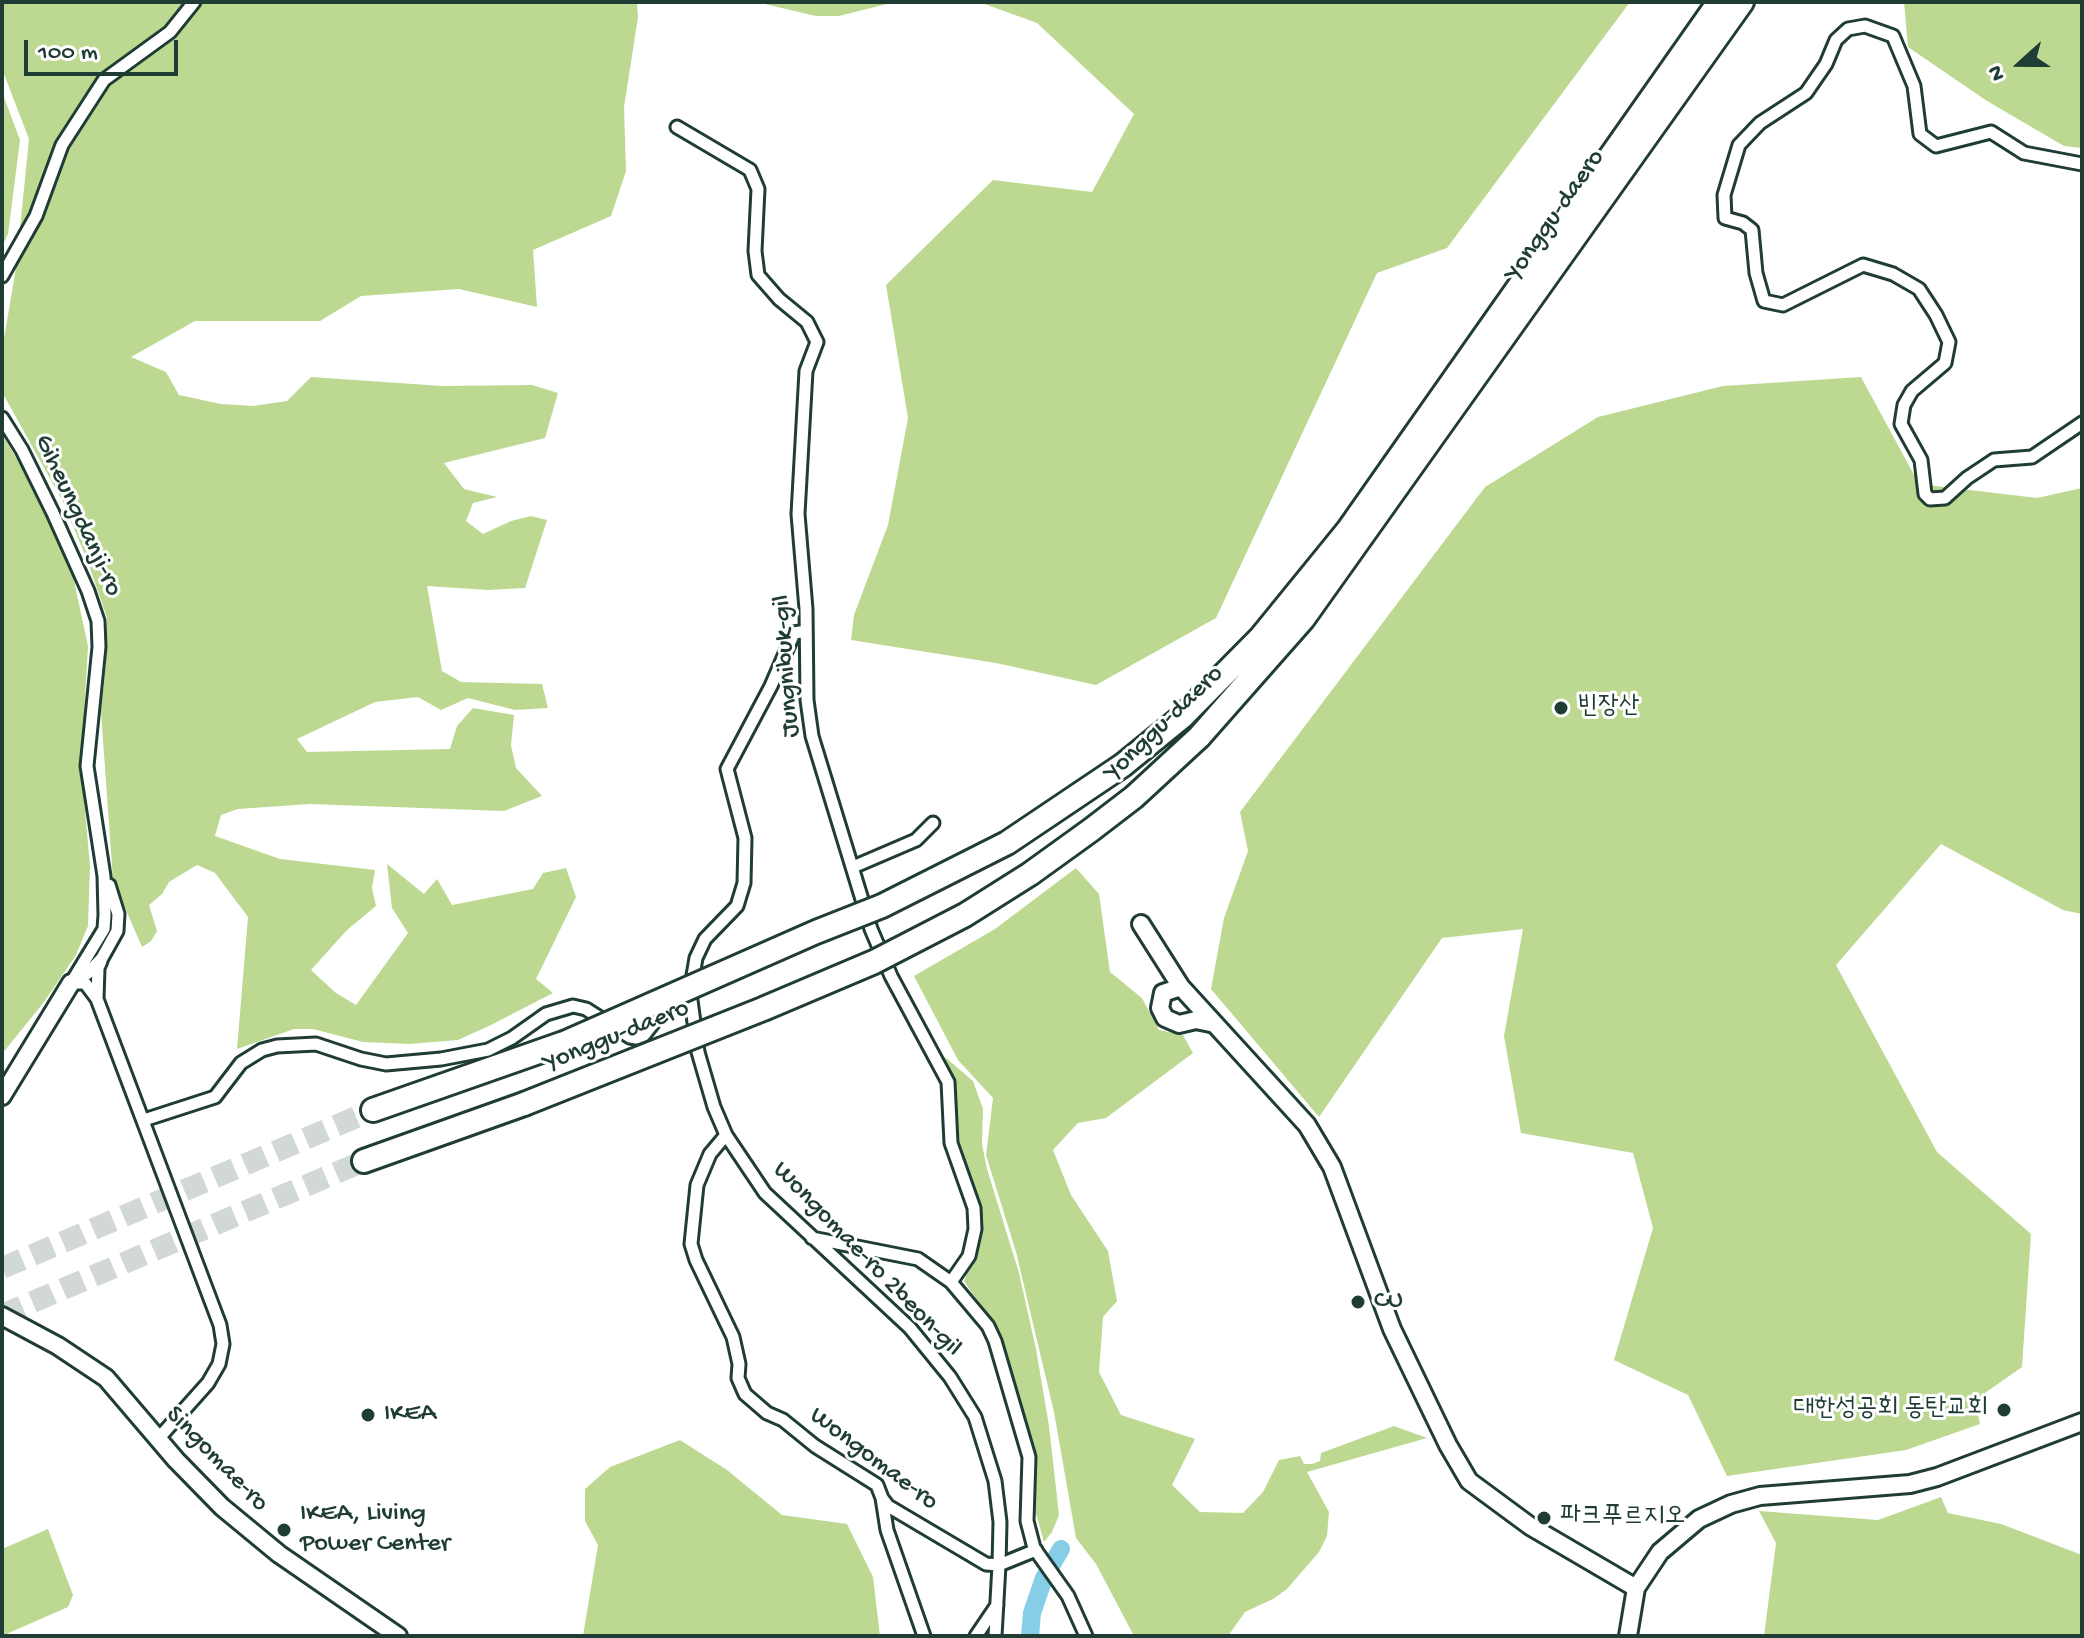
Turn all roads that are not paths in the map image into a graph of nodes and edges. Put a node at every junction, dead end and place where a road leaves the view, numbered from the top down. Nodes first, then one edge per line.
1 (194, 2) edge
2 (1719, 2) edge
3 (1742, 2) edge
4 (677, 127) dead end
5 (2082, 164) edge
6 (2, 276) edge
7 (2, 418) edge
8 (2082, 423) edge
9 (806, 631) junction
10 (933, 823) dead end
11 (853, 867) junction
12 (104, 876) junction
13 (1141, 924) dead end
14 (102, 958) junction
15 (71, 983) junction
16 (1181, 987) junction
17 (690, 993) junction
18 (97, 999) junction
19 (1217, 1025) junction
20 (5, 1086) edge
21 (373, 1110) tunnel mouth
22 (144, 1120) junction
23 (726, 1135) junction
24 (364, 1161) tunnel mouth
25 (812, 1238) junction
26 (951, 1282) junction
27 (2, 1316) edge
28 (2082, 1422) edge
29 (158, 1439) junction
30 (882, 1498) junction
31 (1038, 1552) junction
32 (999, 1565) junction
33 (1636, 1588) junction
34 (999, 1601) junction
35 (398, 1636) edge
36 (924, 1636) edge
37 (976, 1636) edge
38 (995, 1636) edge
39 (1086, 1636) edge
40 (1628, 1636) edge

1 - 6 street
2 - 21 highway, Yonggu-daero, bridge
3 - 24 highway, Yonggu-daero, bridge
4 - 9 street, Jungnibuk-gil
5 - 8 street
7 - 12 street, Giheungdanji-ro
9 - 11 street, Jungnibuk-gil
9 - 17 street
10 - 11 street
11 - 26 street, Jungnibuk-gil
12 - 14 street
12 - 15 street
13 - 16 street
14 - 15 street
14 - 18 street
15 - 18 street
15 - 20 street
16 - 19 street
16 - 19 street
17 - 22 street
17 - 23 street
18 - 22 street
19 - 33 street
22 - 29 street
23 - 25 street, Wongomae-ro 2beon-gil
23 - 30 street, Wongomae-ro
25 - 26 street
25 - 32 street, Wongomae-ro 2beon-gil
26 - 31 street
27 - 29 street, Singomae-ro
28 - 33 street
29 - 35 street, Singomae-ro
30 - 32 street, Wongomae-ro
30 - 36 street
31 - 32 street
31 - 39 street
32 - 34 street
33 - 40 street
34 - 37 street
34 - 38 street

